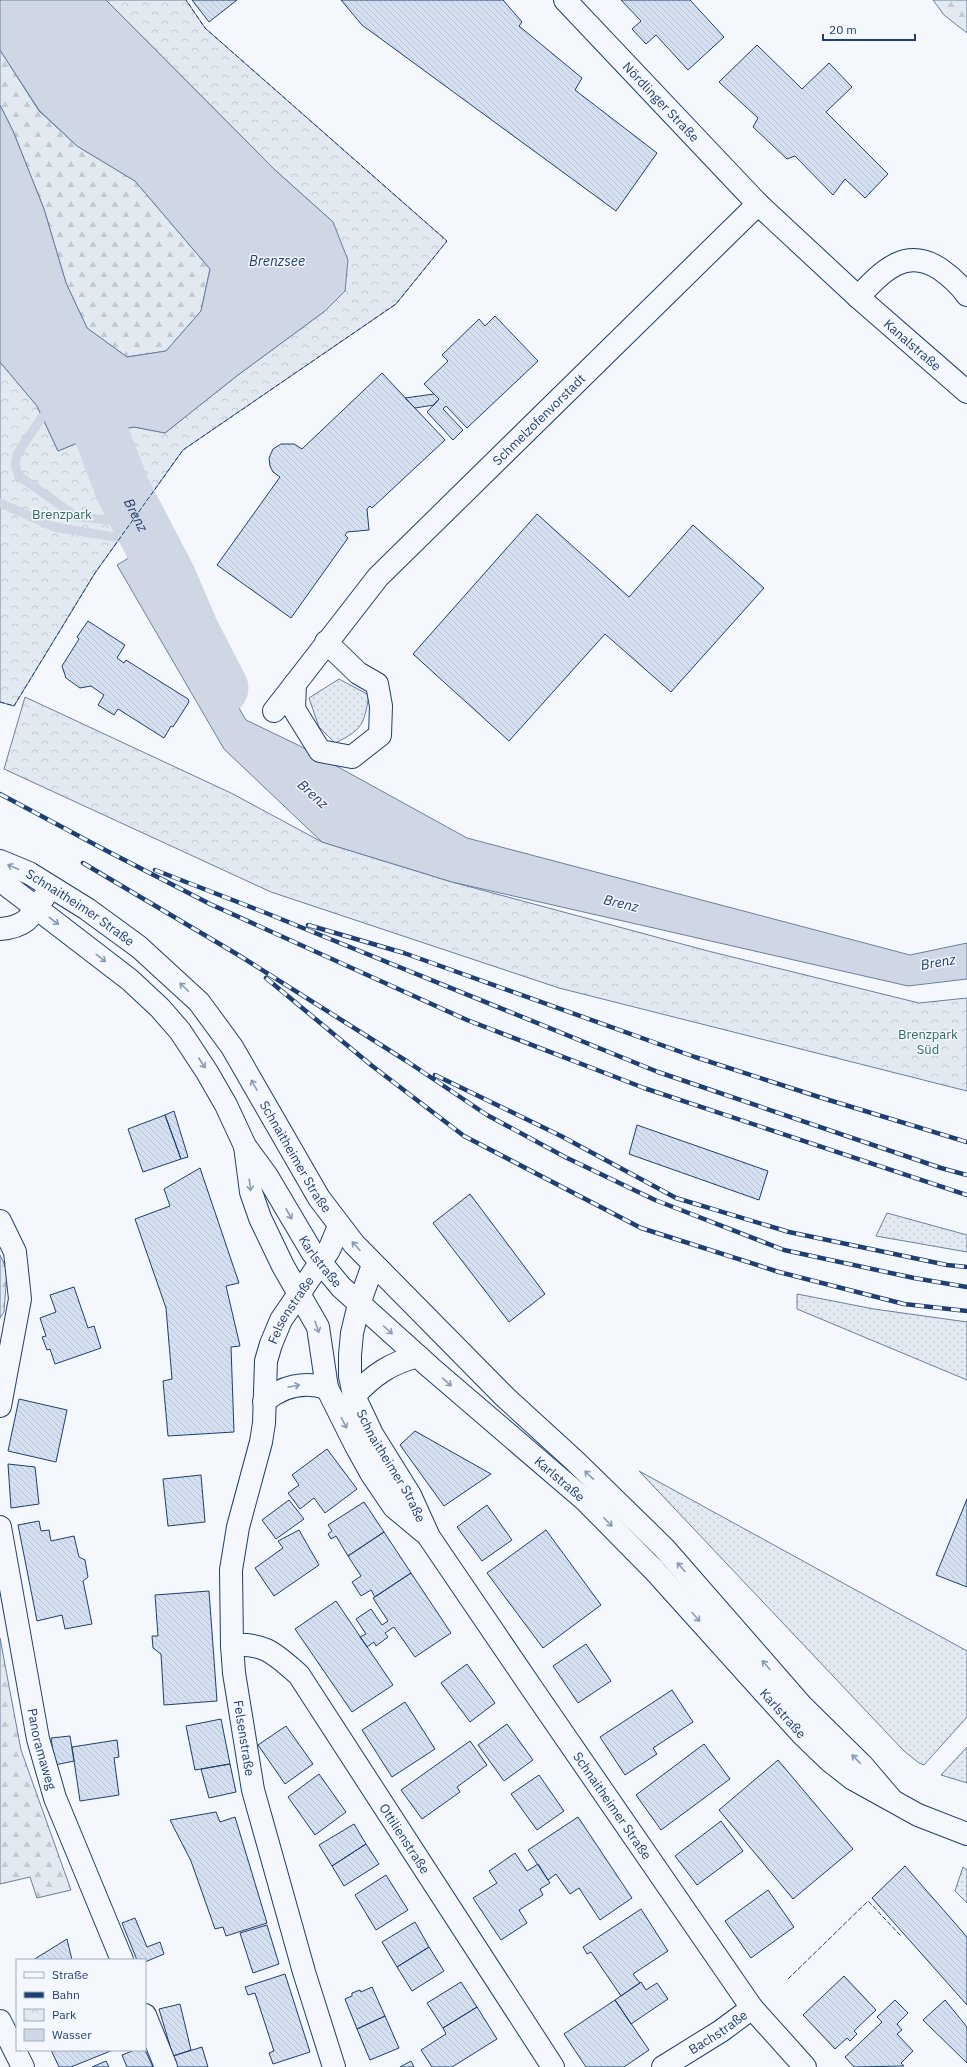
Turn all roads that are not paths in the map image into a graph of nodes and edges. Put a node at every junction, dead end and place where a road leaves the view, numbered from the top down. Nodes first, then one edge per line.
1 (565, 0) edge
2 (758, 204) junction
3 (967, 295) edge
4 (858, 296) junction
5 (967, 392) edge
6 (326, 642) junction
7 (295, 684) junction
8 (274, 711) dead end
9 (0, 861) edge
10 (0, 880) edge
11 (51, 886) junction
12 (37, 908) junction
13 (0, 929) edge
14 (245, 1146) junction
15 (0, 1221) edge
16 (339, 1226) junction
17 (320, 1263) junction
18 (373, 1265) junction
19 (300, 1292) junction
20 (359, 1304) junction
21 (418, 1356) junction
22 (328, 1388) junction
23 (354, 1396) junction
24 (264, 1402) junction
25 (0, 1406) edge
26 (0, 1527) edge
27 (429, 1537) junction
28 (232, 1645) junction
29 (891, 1799) junction
30 (967, 1834) edge
31 (122, 1959) edge
32 (752, 2008) junction
33 (146, 2017) edge
34 (0, 2021) edge
35 (23, 2067) edge
36 (166, 2067) edge
37 (334, 2067) edge
38 (553, 2067) edge
39 (663, 2067) edge
40 (805, 2067) edge

1 - 2 street, Nördlinger Straße
2 - 4 street, Kanalstraße
2 - 6 street, Schmelzofenvorstadt
3 - 4 street
4 - 5 street, Kanalstraße
6 - 7 street, Schmelzofenvorstadt
6 - 7 street
7 - 8 street, Schmelzofenvorstadt
11 -> 9 street, Schnaitheimer Straße
10 - 12 street, Schnaitheimer Straße
11 - 12 street
16 -> 11 street, Schnaitheimer Straße
12 - 13 street
12 -> 14 street, Schnaitheimer Straße
14 -> 17 street, Karlstraße
14 -> 19 street, Schnaitheimer Straße
15 - 25 street
16 - 17 street, Felsenstraße
18 -> 16 street, Schnaitheimer Straße
17 - 19 street, Felsenstraße
17 - 20 street, Karlstraße
18 - 20 street, Schnaitheimer Straße
29 -> 18 street, Karlstraße
19 -> 22 street, Schnaitheimer Straße
19 - 24 street, Felsenstraße
20 -> 21 street, Karlstraße
20 - 23 street, Schnaitheimer Straße
21 - 23 street
21 -> 29 street, Karlstraße
24 -> 22 street
22 -> 27 street, Schnaitheimer Straße
23 - 27 street, Schnaitheimer Straße
24 - 28 street, Felsenstraße
26 - 31 street, Panoramaweg
27 - 32 street, Schnaitheimer Straße
28 - 37 street, Felsenstraße
28 - 38 street, Ottilienstraße
29 - 30 street, Karlstraße
32 - 39 street, Bachstraße
32 - 40 street, Schnaitheimer Straße
33 - 36 street
34 - 35 street

